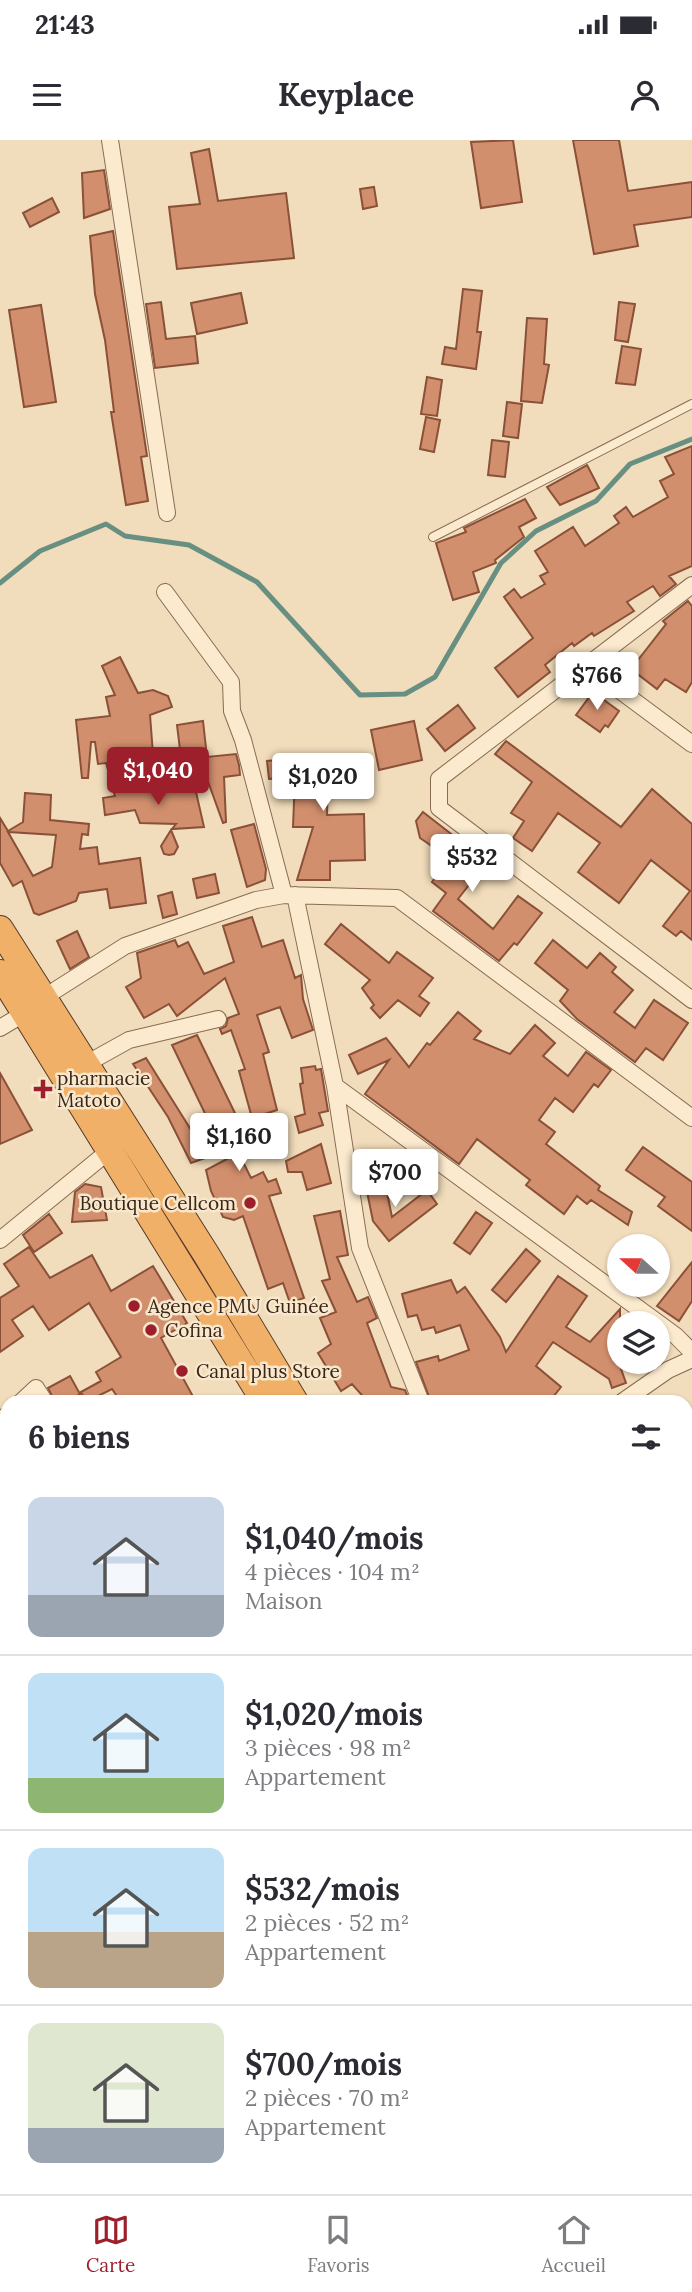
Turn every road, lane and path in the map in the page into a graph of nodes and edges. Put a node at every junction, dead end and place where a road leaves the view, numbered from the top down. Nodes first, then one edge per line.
1 (110, 140) edge
2 (692, 404) edge
3 (167, 513) dead end
4 (433, 537) dead end
5 (692, 584) edge
6 (165, 592) dead end
7 (587, 666) junction
8 (692, 744) edge
9 (290, 895) junction
10 (0, 929) edge
11 (0, 972) edge
12 (692, 1000) edge
13 (34, 1005) junction
14 (218, 1019) dead end
15 (0, 1028) edge
16 (84, 1065) junction
17 (335, 1086) junction
18 (692, 1118) edge
19 (109, 1151) junction
20 (0, 1240) edge
21 (692, 1352) edge
22 (692, 1359) edge
23 (28, 1395) edge
24 (40, 1395) edge
25 (261, 1395) edge
26 (291, 1395) edge
27 (418, 1395) edge
28 (632, 1395) edge

1 - 3 street
2 - 4 lane
5 - 7 street
6 - 9 street
7 - 8 street
7 - 12 street
9 - 13 street
9 - 17 street
9 - 18 street
10 - 13 highway
11 - 13 highway
13 - 15 street
13 - 16 highway
13 - 19 highway
14 - 16 street
16 - 26 highway
17 - 21 street
17 - 27 street
19 - 20 street
19 - 25 highway
22 - 28 street
23 - 24 street

